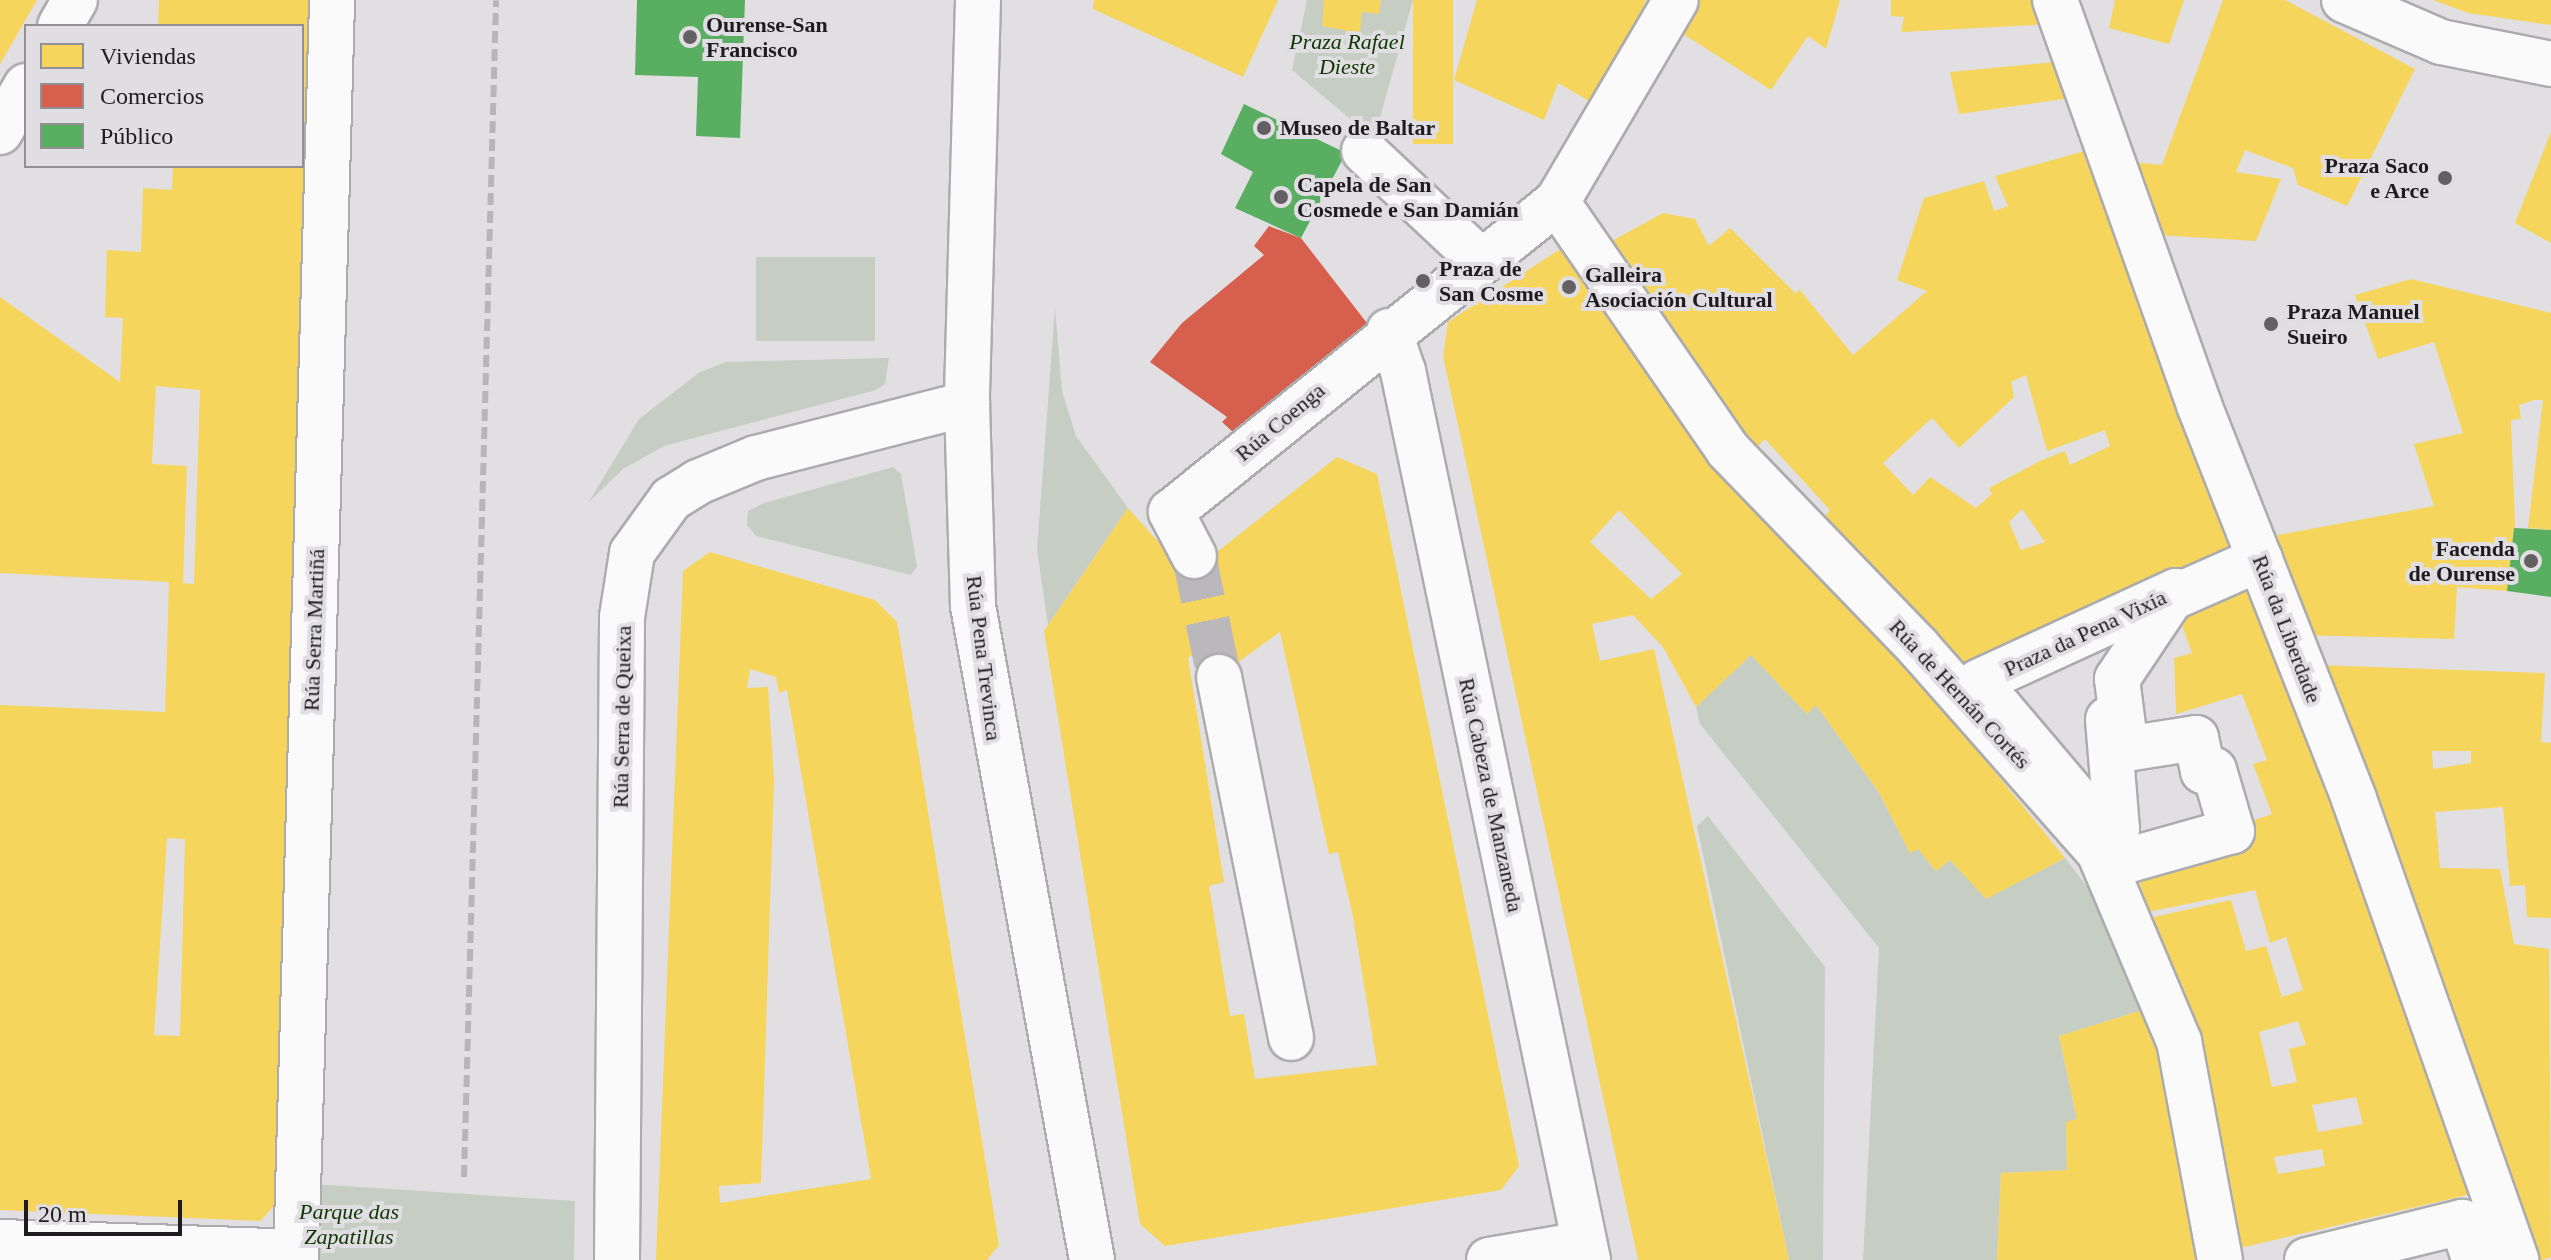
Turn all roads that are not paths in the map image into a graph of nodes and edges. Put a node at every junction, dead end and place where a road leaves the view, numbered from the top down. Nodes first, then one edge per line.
1 (75, 0) edge
2 (332, 0) edge
3 (978, 0) edge
4 (1676, 0) edge
5 (2055, 0) edge
6 (2344, 0) edge
7 (61, 24) edge
8 (2551, 64) edge
9 (24, 90) edge
10 (0, 132) edge
11 (1364, 151) dead end
12 (1557, 202) junction
13 (1479, 259) junction
14 (1389, 331) junction
15 (967, 404) junction
16 (1194, 556) tunnel mouth
17 (2260, 559) junction
18 (2169, 599) junction
19 (1219, 677) tunnel mouth
20 (2107, 846) junction
21 (1291, 1038) dead end
22 (0, 1242) edge
23 (1586, 1252) edge
24 (296, 1256) edge
25 (617, 1260) edge
26 (1092, 1260) edge
27 (1489, 1260) edge
28 (2220, 1260) edge
29 (2307, 1260) edge
30 (2474, 1260) edge
31 (2516, 1260) edge

1 - 7 street
2 - 24 street, Rúa Serra Martiñá
3 - 15 street, Rúa Pena Trevinca
4 - 12 street
5 - 17 street, Rúa da Liberdade
6 - 8 street
9 - 10 street
11 - 13 street
12 - 13 street
12 - 20 street, Rúa de Hernán Cortés
13 - 14 street
14 - 16 street, Rúa Coenga
14 - 23 street, Rúa Cabeza de Manzaneda
15 - 25 street, Rúa Serra de Queixa
15 - 26 street, Rúa Pena Trevinca
17 - 18 street
17 - 31 street, Rúa da Liberdade
18 - 20 street
18 - 20 street, Praza da Pena Vixía
18 - 20 street, Praza da Pena Vixía
19 - 21 street
20 - 28 street, Rúa de Hernán Cortés
22 - 24 street
23 - 27 street
29 - 30 street

